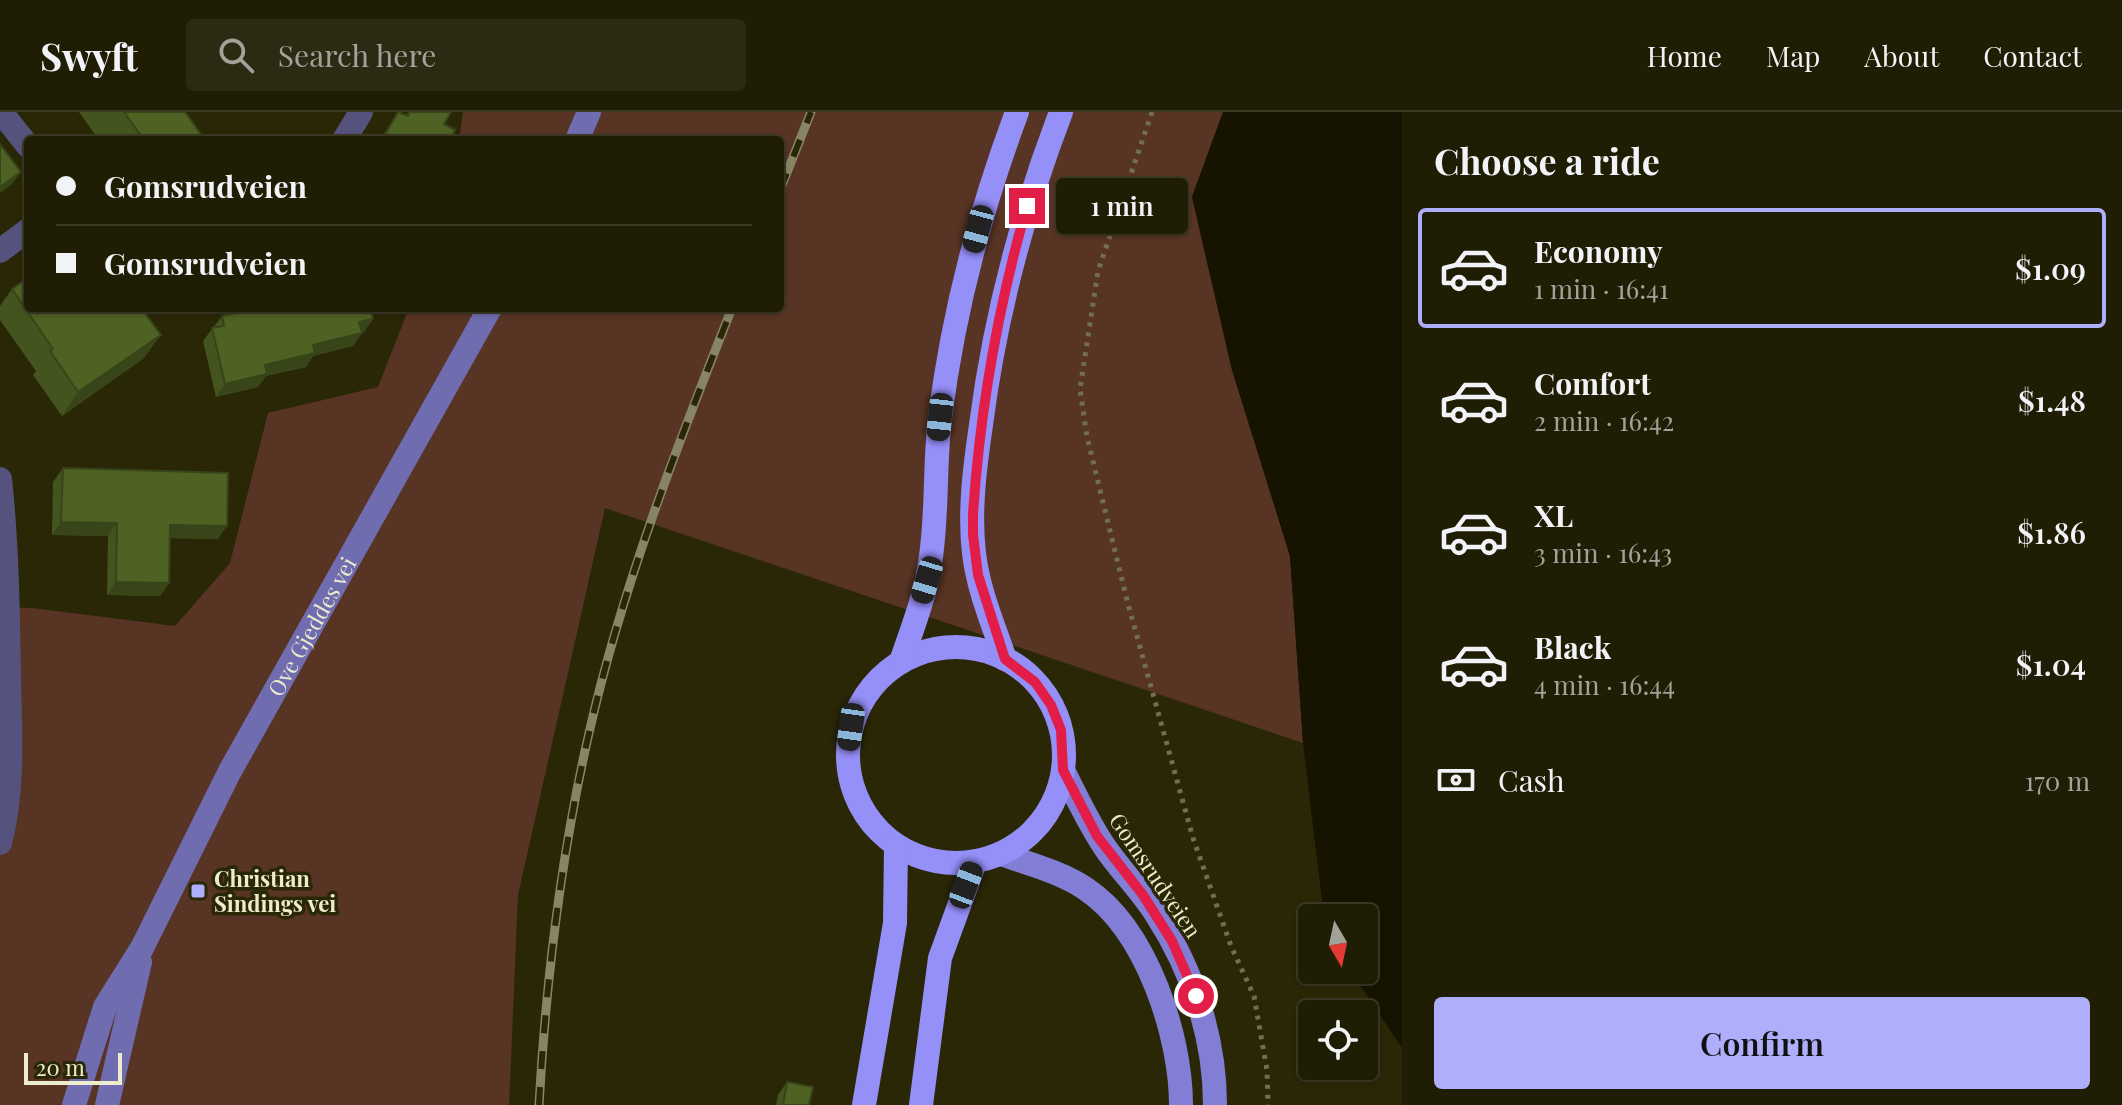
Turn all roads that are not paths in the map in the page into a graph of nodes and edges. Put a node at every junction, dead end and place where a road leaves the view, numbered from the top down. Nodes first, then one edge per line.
1 (1, 112) edge
2 (361, 112) edge
3 (589, 112) edge
4 (1017, 112) edge
5 (1061, 112) edge
6 (346, 136) edge
7 (579, 136) edge
8 (24, 141) edge
9 (24, 233) edge
10 (0, 251) edge
11 (488, 312) edge
12 (0, 479) edge
13 (1005, 659) junction
14 (901, 662) junction
15 (1063, 770) junction
16 (0, 843) edge
17 (896, 846) junction
18 (1001, 854) junction
19 (975, 862) junction
20 (142, 948) junction
21 (74, 1105) edge
22 (107, 1105) edge
23 (864, 1105) edge
24 (921, 1105) edge
25 (1181, 1105) edge
26 (1215, 1105) edge

1 - 8 street
2 - 6 street
3 - 7 street
4 - 14 highway
5 - 13 highway
9 - 10 street
11 - 20 street, Ove Gjeddes vei
12 - 16 street
13 - 14 highway
13 - 15 highway
14 - 17 highway
15 - 18 highway
15 - 26 main road, Gomsrudveien
17 - 19 highway
17 - 23 highway
18 - 19 highway
18 - 25 main road
19 - 24 highway
20 - 21 street, Ove Gjeddes vei
20 - 22 street, Ove Gjeddes vei

